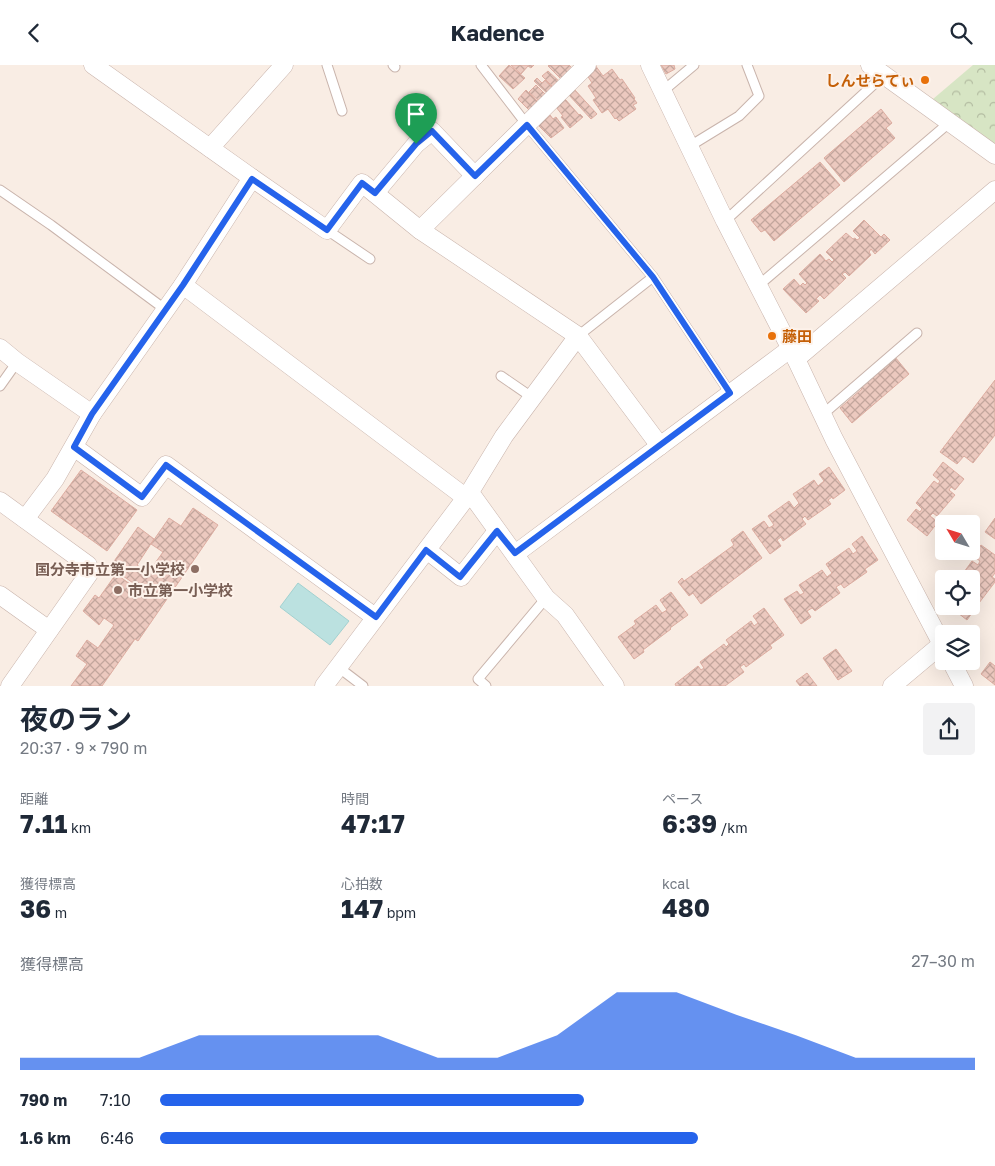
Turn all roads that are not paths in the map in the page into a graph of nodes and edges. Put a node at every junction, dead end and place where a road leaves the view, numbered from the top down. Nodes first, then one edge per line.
1 (93, 65) edge
2 (284, 65) edge
3 (328, 65) edge
4 (481, 65) edge
5 (587, 65) edge
6 (650, 65) edge
7 (694, 65) edge
8 (747, 65) edge
9 (877, 70) edge
10 (663, 91) junction
11 (342, 111) dead end
12 (950, 123) junction
13 (527, 125) junction
14 (690, 146) junction
15 (210, 149) junction
16 (995, 155) edge
17 (475, 176) junction
18 (252, 179) junction
19 (0, 190) edge
20 (995, 190) edge
21 (375, 193) junction
22 (725, 221) junction
23 (327, 230) junction
24 (420, 230) junction
25 (370, 259) dead end
26 (653, 277) junction
27 (183, 285) junction
28 (759, 285) junction
29 (166, 310) junction
30 (917, 333) dead end
31 (578, 336) junction
32 (0, 348) edge
33 (793, 354) junction
34 (17, 362) junction
35 (501, 376) dead end
36 (0, 386) edge
37 (730, 393) junction
38 (533, 398) junction
39 (92, 414) junction
40 (822, 415) junction
41 (660, 446) junction
42 (74, 447) junction
43 (468, 495) junction
44 (0, 501) edge
45 (25, 519) junction
46 (497, 531) junction
47 (426, 550) junction
48 (515, 553) junction
49 (0, 595) edge
50 (546, 598) junction
51 (376, 617) junction
52 (49, 630) junction
53 (935, 631) edge
54 (935, 652) edge
55 (338, 667) junction
56 (956, 670) edge
57 (613, 685) edge
58 (10, 686) edge
59 (324, 686) edge
60 (363, 686) edge
61 (486, 686) edge
62 (892, 686) edge
63 (964, 686) edge

1 - 15 street
2 - 15 street
3 - 11 lane
4 - 13 lane
5 - 13 street
6 - 10 street
7 - 10 lane
8 - 14 lane
9 - 12 street
9 - 22 lane
10 - 14 street
12 - 16 street
12 - 28 lane
13 - 17 street
13 - 26 lane
14 - 22 street
15 - 18 street
17 - 21 street
17 - 24 street
18 - 23 street
18 - 27 street
19 - 29 lane
20 - 33 street
21 - 23 street
21 - 24 street
22 - 28 street
23 - 25 lane
24 - 31 street
26 - 31 lane
26 - 37 lane
27 - 29 street
27 - 43 street
28 - 33 street
29 - 39 street
30 - 40 lane
31 - 38 street
31 - 41 street
32 - 34 street
33 - 37 street
33 - 40 street
34 - 36 lane
34 - 39 street
35 - 38 lane
37 - 41 street
38 - 43 street
39 - 42 street
40 - 53 street
41 - 48 street
42 - 45 street
42 - 51 street
43 - 46 street
43 - 47 street
44 - 45 street
45 - 52 street
46 - 47 street
46 - 48 street
47 - 51 street
48 - 50 street
49 - 52 street
50 - 57 street
50 - 61 lane
51 - 55 street
52 - 58 street
54 - 62 street
55 - 59 street
55 - 60 lane
56 - 63 street

